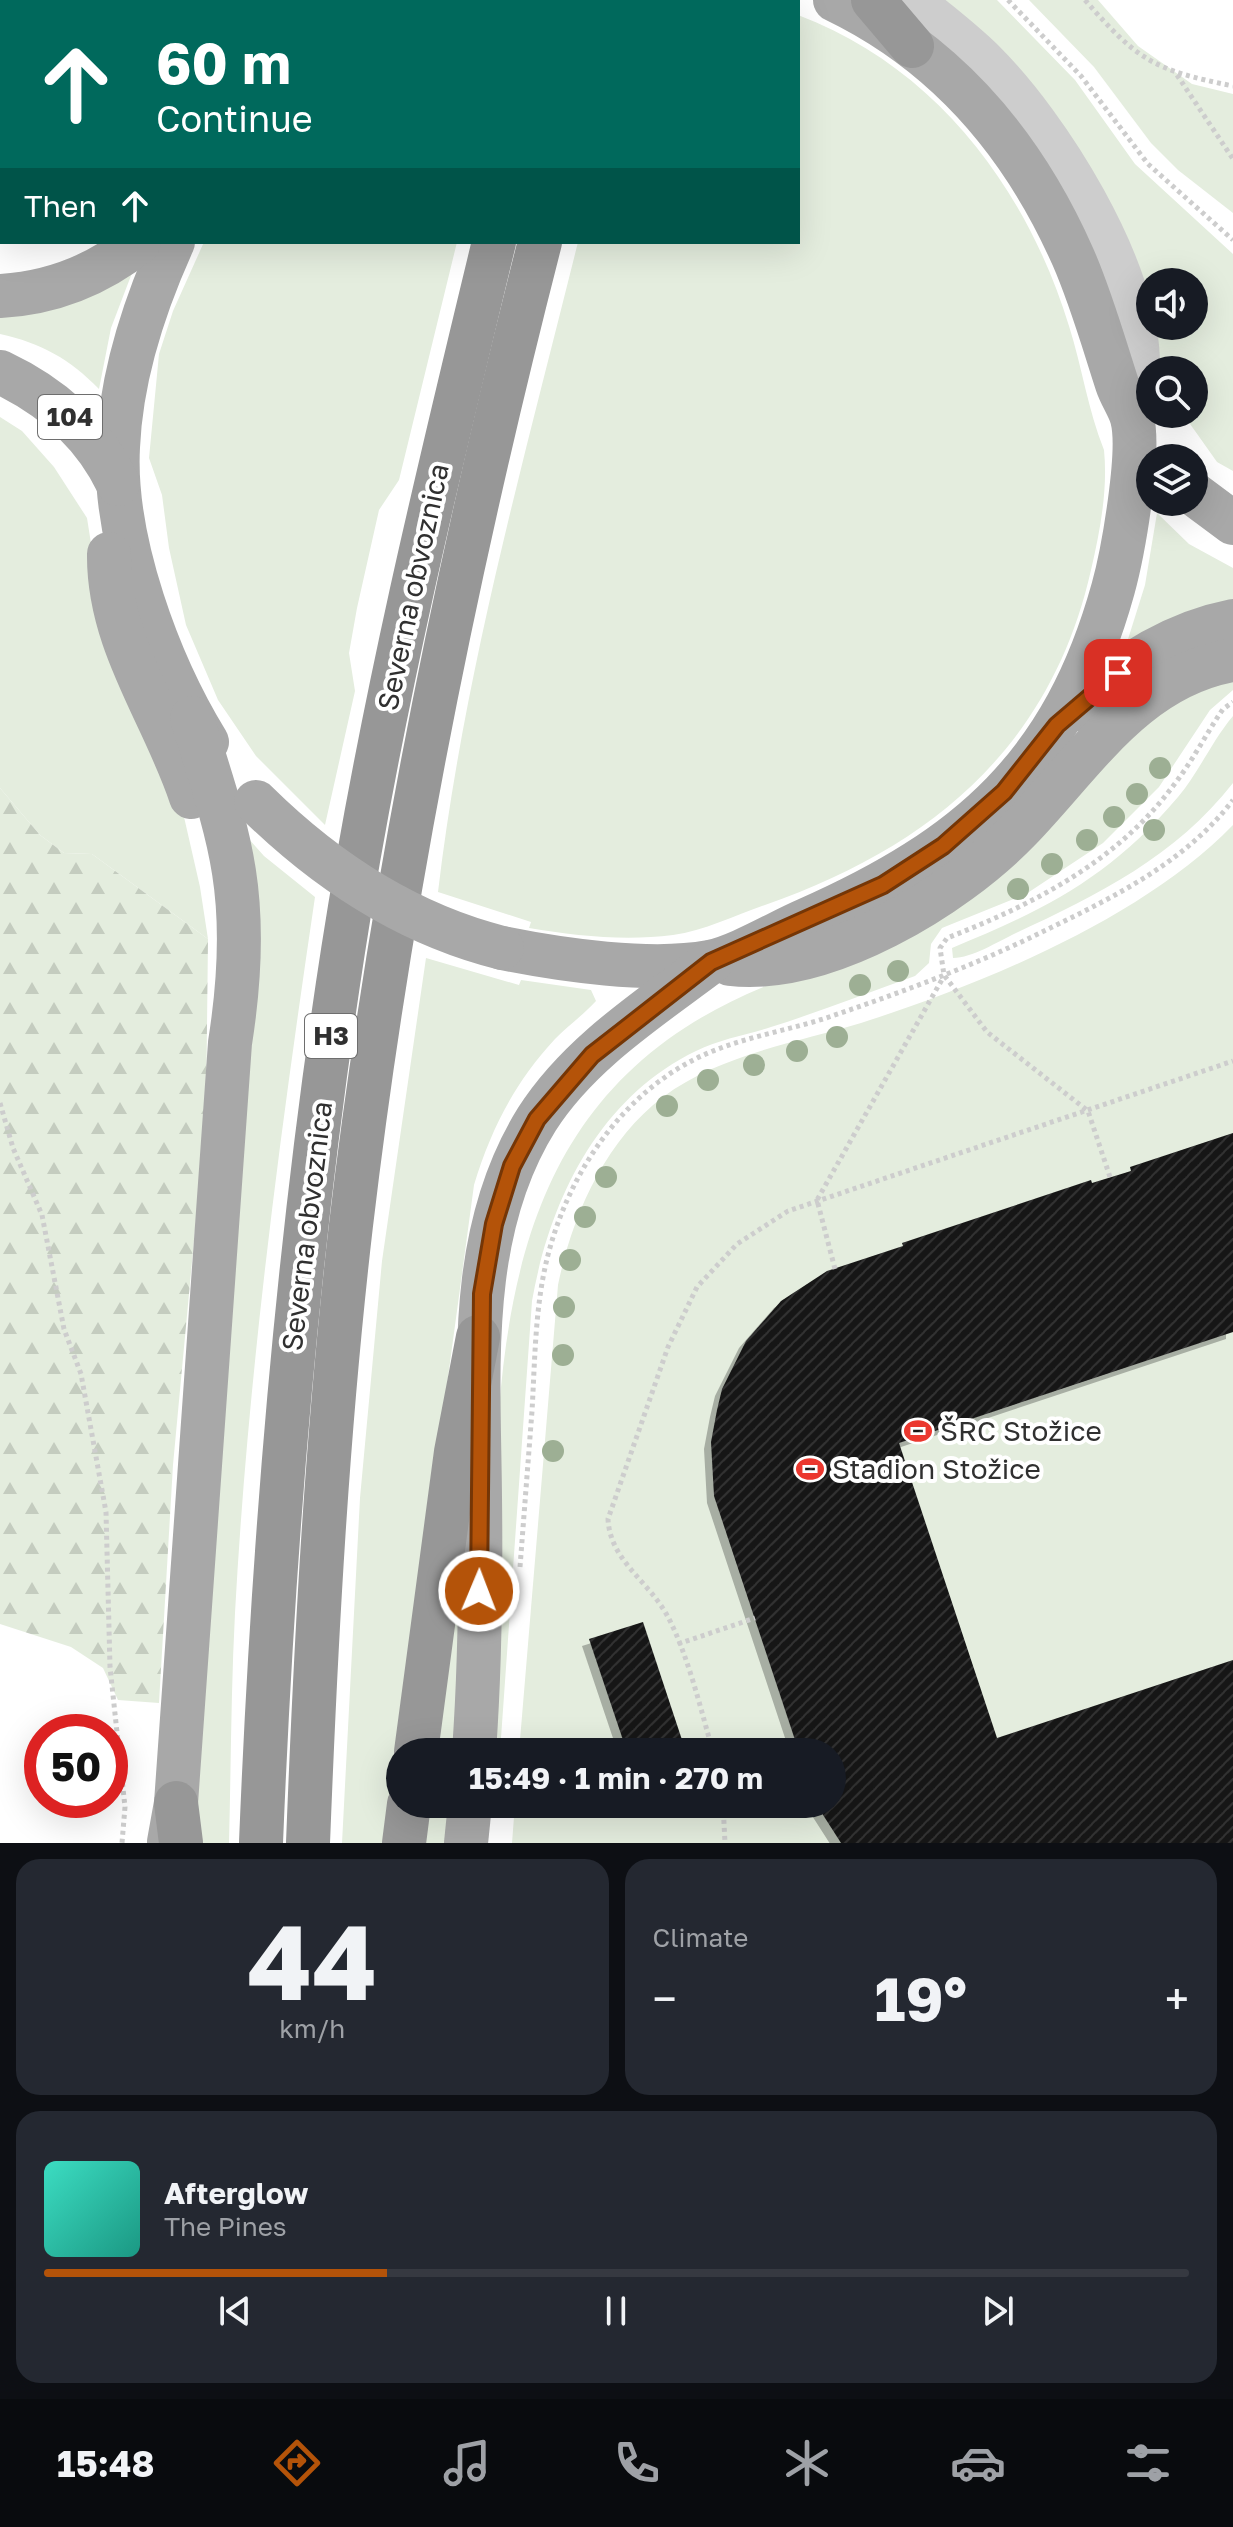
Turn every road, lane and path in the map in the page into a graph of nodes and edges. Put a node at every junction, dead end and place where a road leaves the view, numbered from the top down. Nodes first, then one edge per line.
1 (835, 0) edge
2 (873, 0) edge
3 (916, 0) edge
4 (1008, 0) edge
5 (1085, 0) edge
6 (912, 46) junction
7 (1177, 75) junction
8 (1233, 86) edge
9 (1233, 159) edge
10 (1233, 240) edge
11 (90, 244) edge
12 (136, 244) edge
13 (172, 244) edge
14 (494, 244) edge
15 (540, 244) edge
16 (0, 270) edge
17 (0, 296) edge
18 (0, 372) edge
19 (1133, 421) junction
20 (1150, 444) edge
21 (118, 484) junction
22 (1208, 504) edge
23 (1233, 523) edge
24 (1233, 621) edge
25 (1233, 660) edge
26 (1233, 702) edge
27 (192, 718) junction
28 (1057, 725) junction
29 (1233, 800) edge
30 (711, 962) junction
31 (944, 975) junction
32 (230, 1043) junction
33 (1233, 1061) edge
34 (0, 1103) edge
35 (1088, 1111) junction
36 (1110, 1177) dead end
37 (817, 1200) junction
38 (835, 1269) dead end
39 (478, 1337) junction
40 (520, 1569) dead end
41 (755, 1618) dead end
42 (678, 1644) junction
43 (418, 1738) edge
44 (474, 1738) edge
45 (708, 1738) edge
46 (407, 1818) edge
47 (469, 1818) edge
48 (724, 1818) edge
49 (175, 1830) edge
50 (122, 1843) edge
51 (261, 1843) edge
52 (308, 1843) edge
53 (404, 1843) edge
54 (466, 1843) edge
55 (725, 1843) edge

1 - 6 main road
2 - 6 highway
3 - 19 street
4 - 10 path
5 - 7 path
6 - 19 main road
7 - 8 path
7 - 9 path
11 - 16 main road
12 - 17 main road
13 - 21 main road
14 - 51 highway, Severna obvoznica / H3
15 - 52 highway, Severna obvoznica / H3
18 - 21 main road, 104
19 - 20 main road
19 - 28 main road
21 - 27 main road
21 - 32 main road
22 - 23 main road
24 - 28 main road
25 - 30 main road
26 - 31 path
27 - 30 main road, bridge
27 - 32 main road
28 - 30 main road
29 - 31 path
30 - 39 main road
31 - 35 path
31 - 37 path
31 - 40 path
32 - 49 main road
33 - 35 path
34 - 50 path
35 - 36 path
35 - 37 path
37 - 38 path
37 - 42 path
39 - 43 highway
39 - 44 main road
41 - 42 path
42 - 45 path
46 - 53 highway
47 - 54 main road
48 - 55 path

